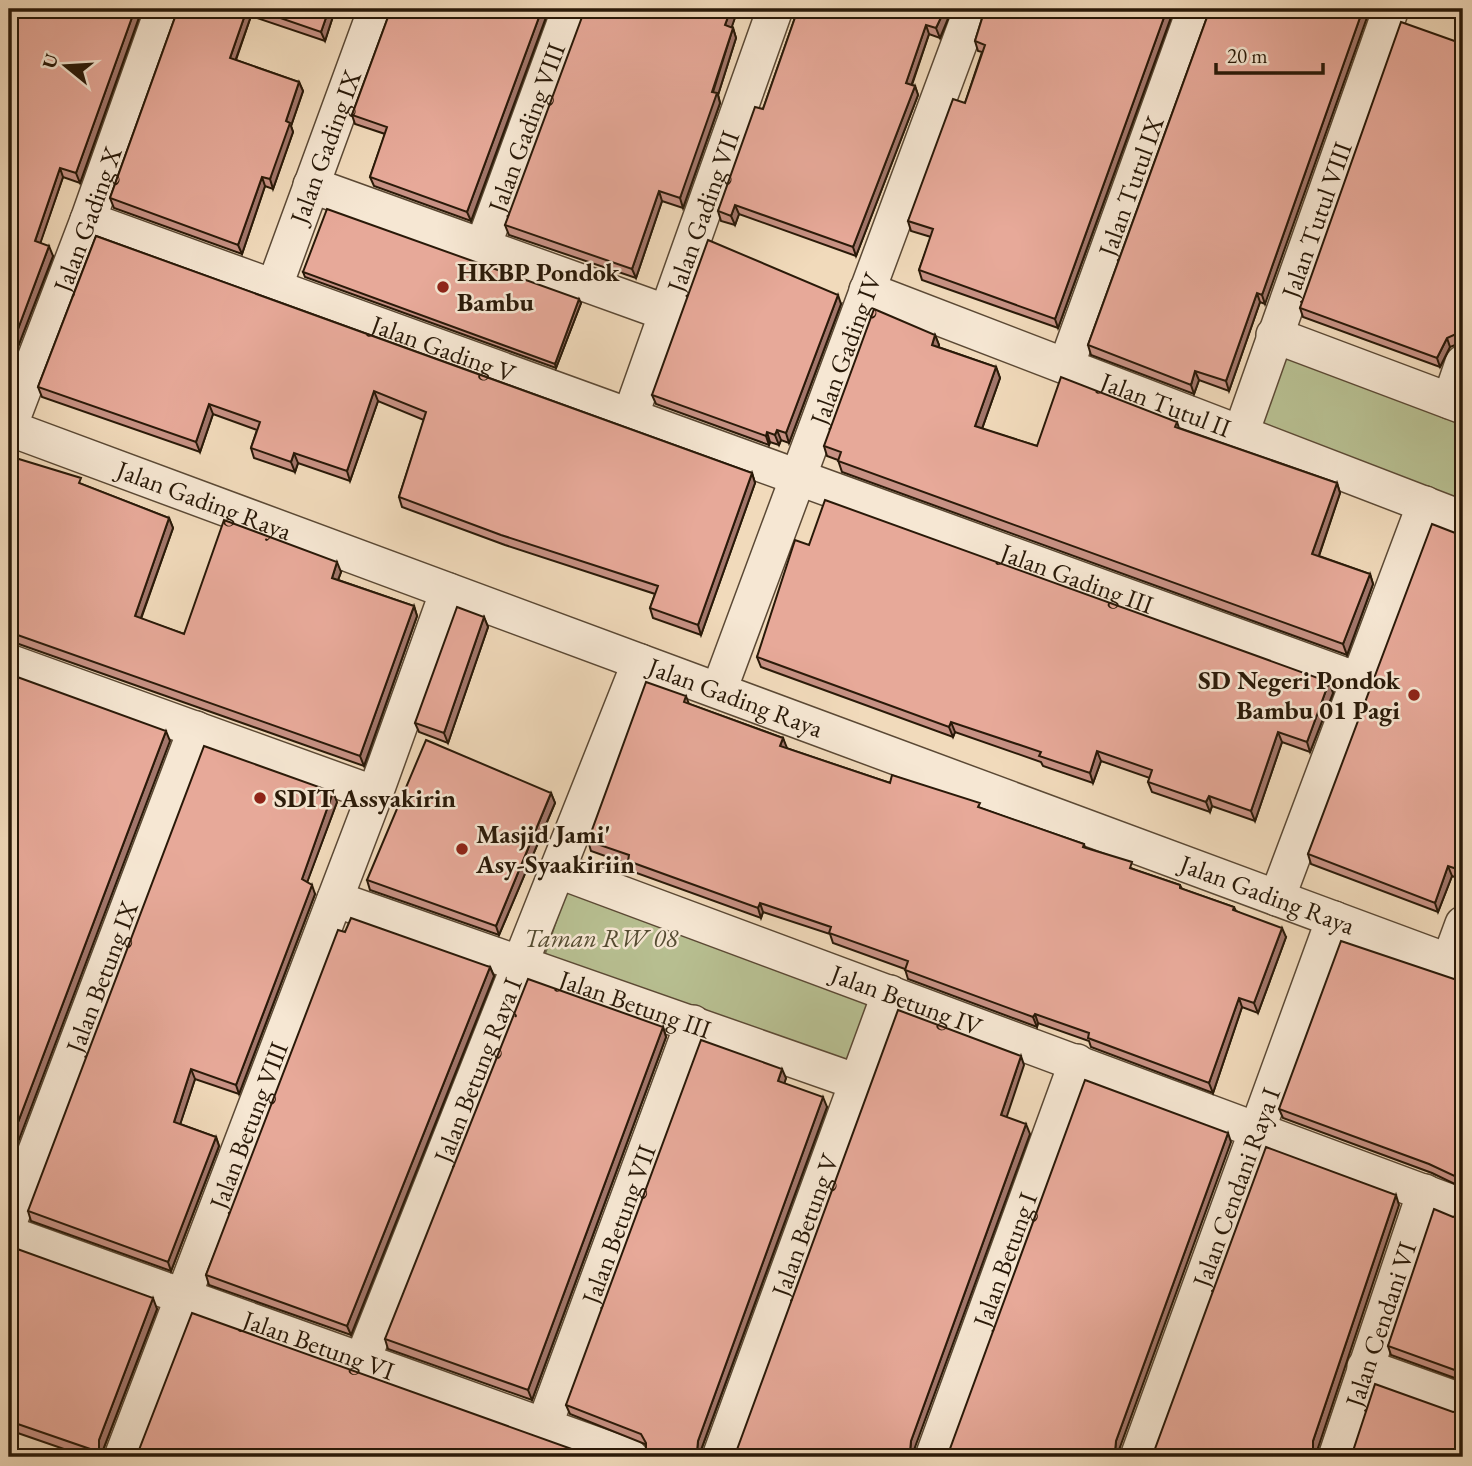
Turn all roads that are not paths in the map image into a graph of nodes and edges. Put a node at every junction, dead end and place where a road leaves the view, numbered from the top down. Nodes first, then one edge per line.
1 (163, 9) edge
2 (376, 9) edge
3 (570, 9) edge
4 (775, 9) edge
5 (972, 9) edge
6 (1195, 9) edge
7 (1391, 9) edge
8 (311, 185) junction
9 (88, 220) junction
10 (483, 246) junction
11 (275, 285) junction
12 (867, 290) junction
13 (667, 313) junction
14 (1274, 335) junction
15 (1463, 363) edge
16 (1066, 366) junction
17 (1456, 403) edge
18 (631, 414) junction
19 (9, 428) edge
20 (1241, 433) junction
21 (798, 476) junction
22 (1424, 505) junction
23 (1463, 519) edge
24 (448, 591) junction
25 (640, 662) junction
26 (10, 666) edge
27 (1357, 680) junction
28 (719, 690) junction
29 (196, 729) junction
30 (375, 794) junction
31 (557, 870) junction
32 (1277, 898) junction
33 (335, 899) junction
34 (1334, 919) junction
35 (1463, 924) edge
36 (520, 961) junction
37 (1456, 964) edge
38 (890, 993) junction
39 (693, 1023) junction
40 (1077, 1062) junction
41 (857, 1082) junction
42 (1257, 1128) junction
43 (1425, 1192) junction
44 (1463, 1207) edge
45 (9, 1222) edge
46 (9, 1234) edge
47 (182, 1296) junction
48 (362, 1361) junction
49 (1365, 1367) junction
50 (1463, 1402) edge
51 (544, 1426) junction
52 (122, 1457) edge
53 (629, 1457) edge
54 (720, 1457) edge
55 (933, 1457) edge
56 (1138, 1457) edge
57 (1336, 1457) edge

1 - 9 street, Jalan Gading X
2 - 8 street, Jalan Gading IX
3 - 10 street, Jalan Gading VIII
4 - 13 street, Jalan Gading VII
5 - 12 street, Jalan Gading IV
6 - 16 street, Jalan Tutul IX
7 - 14 street, Jalan Tutul VIII
8 - 10 street
8 - 11 street, Jalan Gading IX
9 - 11 street, Jalan Gading V
9 - 19 street, Jalan Gading X
10 - 13 street
11 - 18 street, Jalan Gading V
12 - 16 street, Jalan Tutul II
12 - 21 street, Jalan Gading IV
13 - 18 street, Jalan Gading VII
14 - 17 street
14 - 20 street, Jalan Tutul VIII
15 - 17 street
16 - 20 street, Jalan Tutul II
18 - 21 street, Jalan Gading V
19 - 24 street, Jalan Gading Raya
20 - 22 street, Jalan Tutul II
21 - 27 street, Jalan Gading III
21 - 28 street, Jalan Gading IV
22 - 23 street, Jalan Tutul II
22 - 27 street
24 - 25 street, Jalan Gading Raya
24 - 30 street, Jalan Betung VIII
25 - 28 street, Jalan Gading Raya
25 - 31 street, Jalan Betung Raya I
26 - 29 street
27 - 32 street
28 - 32 street, Jalan Gading Raya
29 - 30 street
29 - 45 street, Jalan Betung IX
30 - 33 street, Jalan Betung VIII
31 - 36 street, Jalan Betung Raya I
31 - 38 street, Jalan Betung IV
32 - 34 street, Jalan Gading Raya
33 - 36 street, Jalan Betung III
33 - 47 street, Jalan Betung VIII
34 - 37 street, Jalan Gading Raya
34 - 42 street, Jalan Cendani Raya I
35 - 37 street
36 - 39 street, Jalan Betung III
36 - 48 street, Jalan Betung Raya I
38 - 40 street, Jalan Betung IV
38 - 41 street, Jalan Betung V
39 - 41 street, Jalan Betung III
39 - 51 street, Jalan Betung VII
40 - 42 street, Jalan Betung IV
40 - 55 street, Jalan Betung I
41 - 54 street, Jalan Betung V
42 - 43 street, Jalan Betung IV
42 - 56 street, Jalan Cendani Raya I
43 - 44 street, Jalan Betung IV
43 - 49 street, Jalan Cendani VI
46 - 47 street, Jalan Betung VI
47 - 48 street, Jalan Betung VI
47 - 52 street, Jalan Betung VIII
48 - 51 street, Jalan Betung VI
49 - 50 street
49 - 57 street, Jalan Cendani VI
51 - 53 street, Jalan Betung VI

